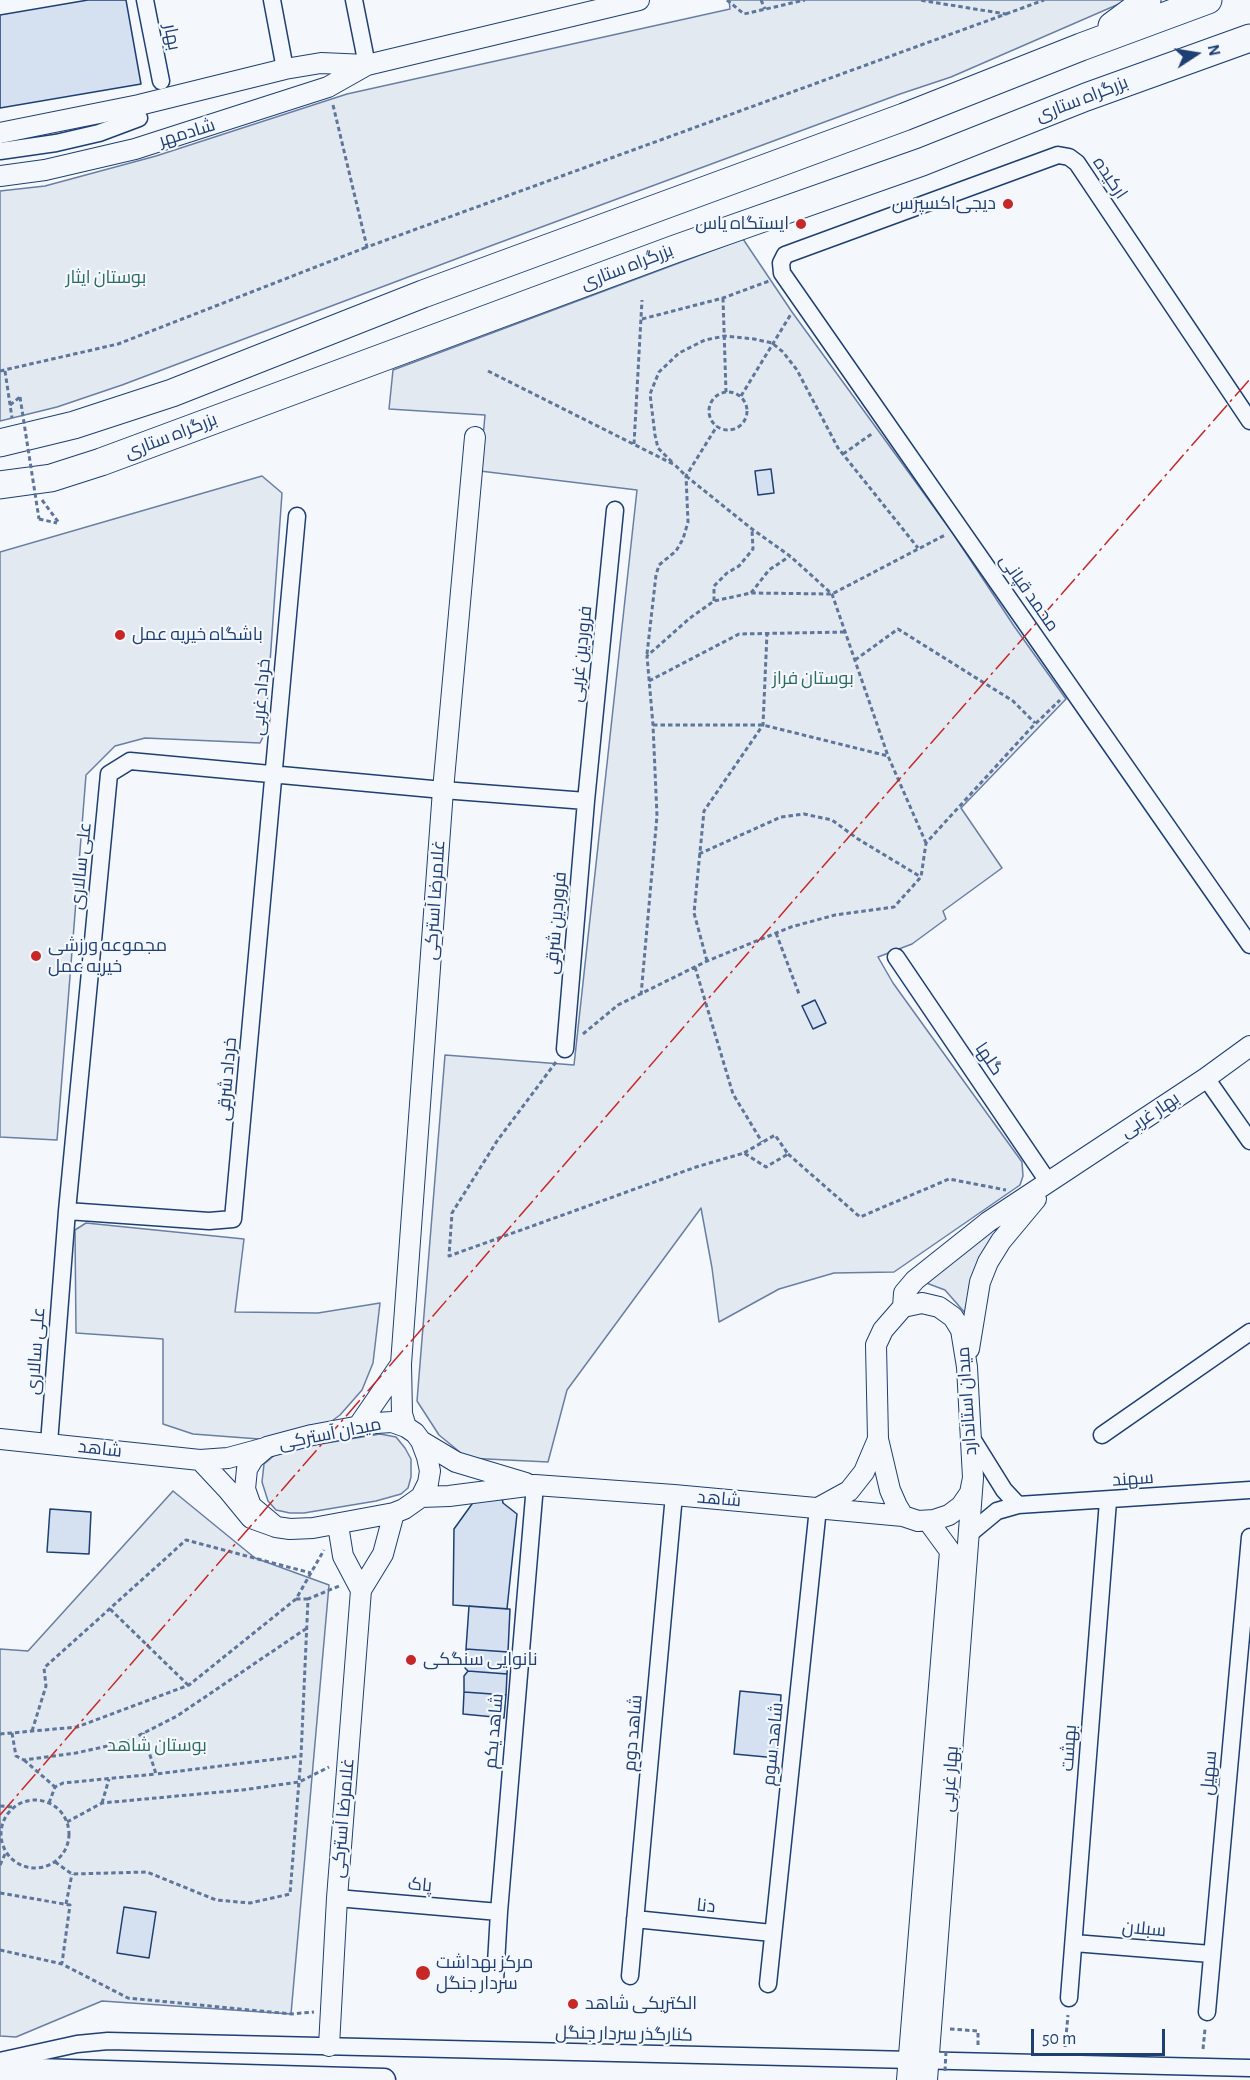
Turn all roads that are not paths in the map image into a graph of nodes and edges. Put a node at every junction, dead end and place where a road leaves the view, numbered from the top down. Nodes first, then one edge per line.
1 (145, 0) edge
2 (272, 0) edge
3 (354, 0) edge
4 (639, 0) edge
5 (1147, 0) edge
6 (1208, 0) edge
7 (1250, 38) edge
8 (1081, 47) junction
9 (367, 65) junction
10 (285, 69) junction
11 (161, 81) dead end
12 (139, 118) dead end
13 (0, 133) edge
14 (0, 152) edge
15 (0, 176) edge
16 (781, 263) joint
17 (1250, 421) edge
18 (475, 438) dead end
19 (0, 443) edge
20 (28, 481) junction
21 (0, 485) edge
22 (0, 491) edge
23 (615, 510) dead end
24 (297, 516) dead end
25 (274, 775) junction
26 (443, 790) junction
27 (586, 801) junction
28 (1250, 945) edge
29 (896, 957) dead end
30 (1250, 1046) edge
31 (565, 1049) road end
32 (1206, 1078) junction
33 (1250, 1141) edge
34 (1049, 1183) junction
35 (67, 1211) junction
36 (903, 1307) junction
37 (1250, 1332) edge
38 (401, 1364) junction
39 (967, 1367) junction
40 (359, 1425) junction
41 (406, 1427) junction
42 (1102, 1435) dead end
43 (971, 1437) junction
44 (0, 1439) edge
45 (878, 1439) junction
46 (421, 1441) junction
47 (49, 1443) junction
48 (267, 1447) junction
49 (200, 1460) junction
50 (973, 1478) junction
51 (535, 1485) junction
52 (1250, 1490) edge
53 (674, 1495) junction
54 (421, 1497) junction
55 (1108, 1501) junction
56 (1018, 1505) junction
57 (818, 1508) junction
58 (394, 1513) junction
59 (903, 1516) junction
60 (928, 1521) junction
61 (338, 1525) junction
62 (276, 1527) junction
63 (968, 1535) junction
64 (1250, 1537) edge
65 (358, 1584) junction
66 (337, 1898) junction
67 (499, 1912) junction
68 (635, 1919) junction
69 (772, 1933) junction
70 (1074, 1943) junction
71 (1211, 1954) junction
72 (630, 1976) dead end
73 (495, 1981) dead end
74 (768, 1984) dead end
75 (1069, 1998) road end
76 (1207, 2012) road end
77 (329, 2046) junction
78 (0, 2061) edge
79 (921, 2067) edge
80 (1250, 2068) edge
81 (0, 2069) edge
82 (384, 2080) edge
83 (907, 2080) edge

1 - 11 street, بهار
2 - 10 street
3 - 9 street
4 - 9 street, شادمهر
5 - 8 highway
6 - 8 highway
7 - 20 highway, بزرگراه ستاری
8 - 19 highway
9 - 10 street, شادمهر
9 - 15 street, شادمهر
10 - 13 street, شادمهر
12 - 14 street
16 - 17 street, ارکیده
16 - 28 street, محمد قپانی
18 - 26 street, غلامرضا آسترکی
20 - 21 highway, بزرگراه ستاری
20 - 22 main road
23 - 27 street, فروردین غربی
24 - 25 street, خرداد غربی
25 - 26 street, علی سالاری
25 - 35 street, علی سالاری
25 - 35 street, خرداد شرقی
26 - 27 street, علی سالاری
26 - 38 street, غلامرضا آسترکی
27 - 31 street, فروردین شرقی
29 - 34 street, گلها
30 - 32 street, بهار غربی
32 - 33 street
32 - 34 street, بهار غربی
34 - 36 street, بهار غربی
34 - 39 street
35 - 47 street, علی سالاری
36 - 39 street, میدان استاندارد
36 - 45 street
37 - 42 street
38 - 40 street
38 - 41 street, غلامرضا آسترکی
39 - 43 street, میدان استاندارد
40 - 41 street, میدان آسترکی
40 - 48 street, میدان آسترکی
41 - 46 street, میدان آسترکی
43 - 50 street, میدان استاندارد
43 - 56 street
44 - 47 street, شاهد
45 - 57 street
45 - 59 street
46 - 51 street, شاهد
46 - 54 street, میدان آسترکی
47 - 49 street, شاهد
48 - 49 street, شاهد
48 - 62 street, میدان آسترکی
49 - 62 street
50 - 60 street, میدان استاندارد
50 - 63 street, بهار غربی
51 - 53 street, شاهد
51 - 54 street, شاهد
51 - 67 street, شاهد یکم
52 - 55 street, سهند
53 - 57 street, شاهد
53 - 68 street, شاهد دوم
54 - 58 street
55 - 56 street, سهند
55 - 70 street, بهشت
56 - 63 street
57 - 59 street, شاهد
57 - 69 street, شاهد سوم
58 - 61 street
58 - 65 street
59 - 60 street
60 - 79 street, بهار غربی
61 - 62 street
61 - 65 street
63 - 79 street, بهار غربی
64 - 71 street, سهیل
65 - 66 street, غلامرضا آسترکی
66 - 67 street, پاک
66 - 77 street, غلامرضا آسترکی
67 - 73 street, شاهد یکم
68 - 69 street, دنا
68 - 72 street, شاهد دوم
69 - 74 street, شاهد سوم
70 - 71 street, سبلان
70 - 75 street, بهشت
71 - 76 street, سهیل
77 - 78 street, کنارگذر سردار جنگل
77 - 79 street, کنارگذر سردار جنگل
79 - 80 street, کنارگذر سردار جنگل
79 - 83 street, بهار غربی
81 - 82 main road

